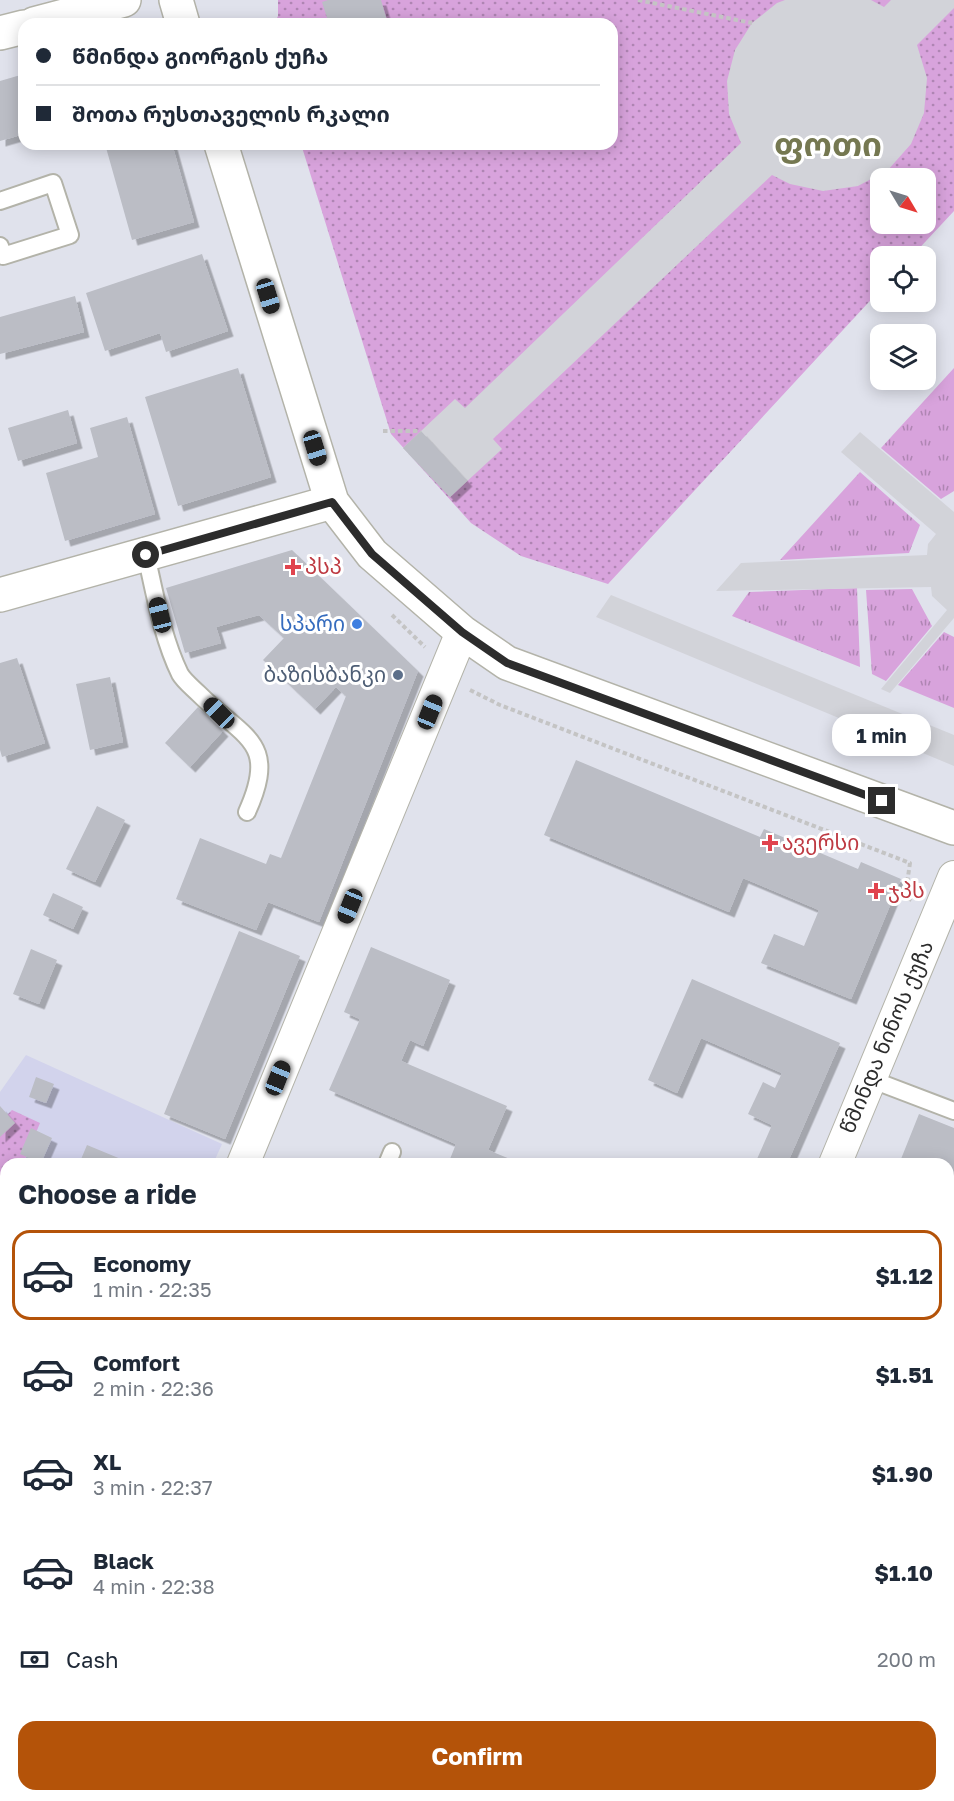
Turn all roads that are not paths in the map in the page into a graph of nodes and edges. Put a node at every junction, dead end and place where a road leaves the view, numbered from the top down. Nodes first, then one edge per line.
1 (124, 0) edge
2 (176, 0) edge
3 (56, 18) edge
4 (181, 18) edge
5 (18, 28) edge
6 (0, 33) edge
7 (222, 150) edge
8 (0, 201) edge
9 (0, 246) edge
10 (332, 502) junction
11 (146, 555) junction
12 (0, 595) edge
13 (462, 632) junction
14 (247, 812) dead end
15 (954, 828) edge
16 (954, 877) edge
17 (870, 1078) junction
18 (954, 1111) edge
19 (245, 1158) edge
20 (837, 1158) edge

1 - 3 main road
2 - 4 main road
5 - 6 main road
7 - 10 main road
8 - 9 lane
10 - 11 main road
10 - 13 main road
11 - 12 main road
11 - 14 lane
13 - 15 main road
13 - 19 street
16 - 17 street, წმინდა ნინოს ქუჩა
17 - 18 lane
17 - 20 street, წმინდა ნინოს ქუჩა

